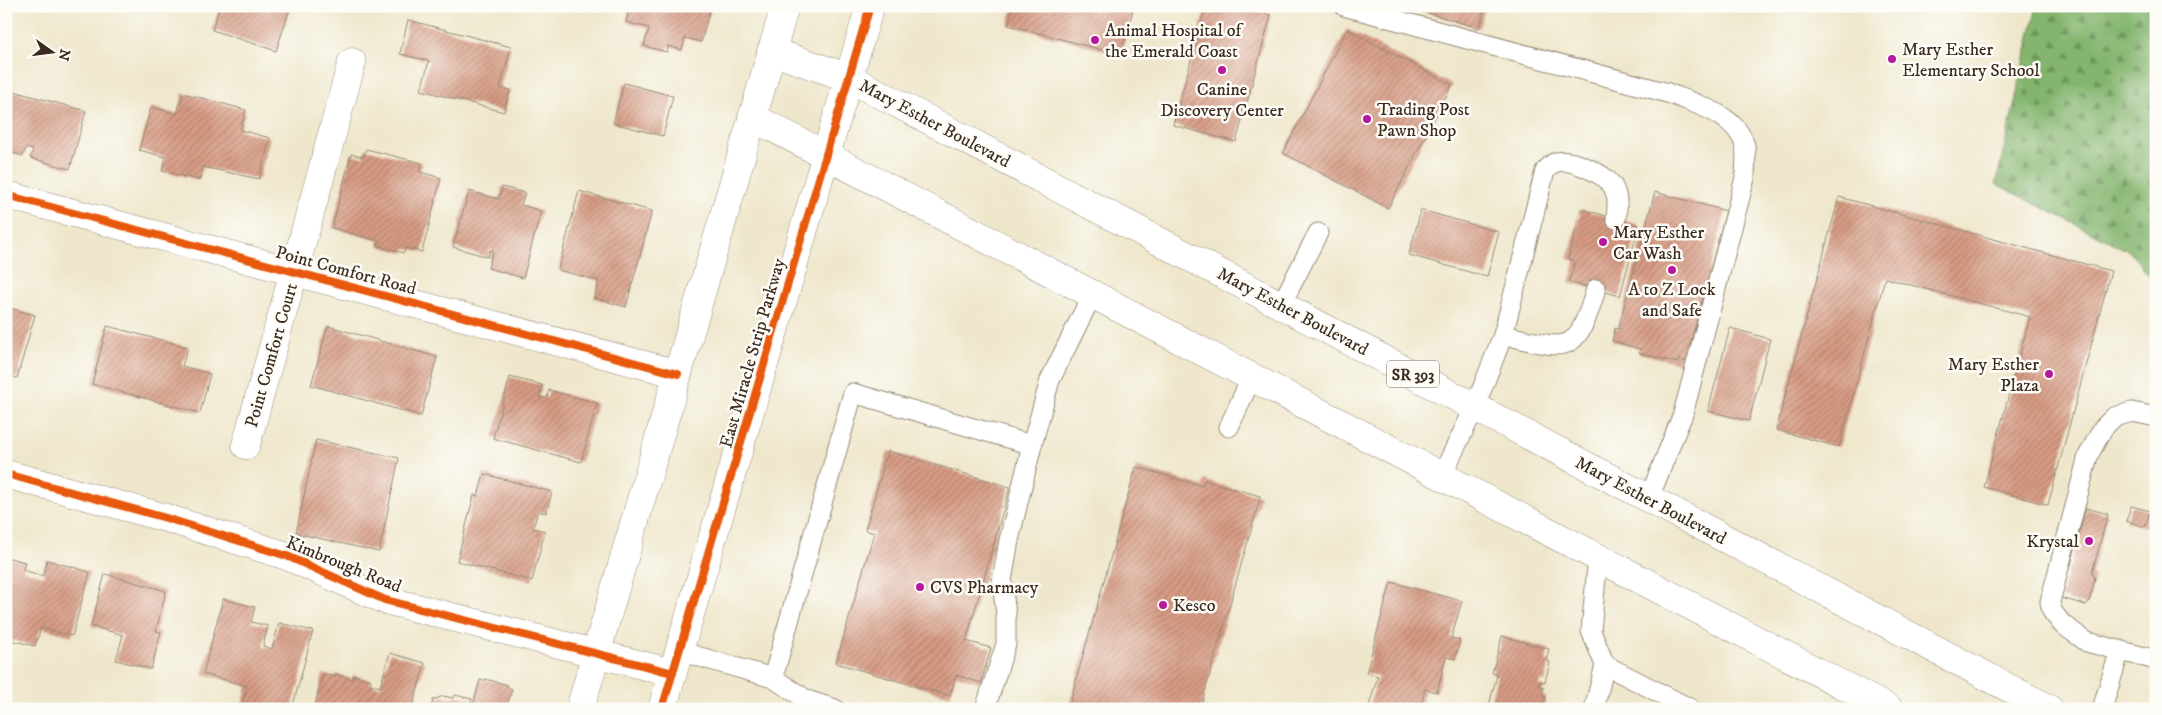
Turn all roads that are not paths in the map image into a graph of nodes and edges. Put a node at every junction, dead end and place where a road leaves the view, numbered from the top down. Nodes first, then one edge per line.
1 (785, 6) edge
2 (870, 6) edge
3 (1344, 6) edge
4 (771, 51) junction
5 (352, 62) dead end
6 (849, 78) junction
7 (752, 116) junction
8 (826, 154) junction
9 (6, 195) edge
10 (1616, 218) dead end
11 (1318, 233) dead end
12 (294, 272) junction
13 (1596, 289) dead end
14 (1093, 293) junction
15 (1281, 305) junction
16 (1503, 335) junction
17 (678, 374) junction
18 (1252, 376) junction
19 (1475, 407) junction
20 (2156, 417) edge
21 (1229, 427) dead end
22 (1032, 445) junction
23 (246, 446) dead end
24 (6, 474) edge
25 (1442, 475) junction
26 (1648, 498) junction
27 (1598, 556) junction
28 (2120, 650) junction
29 (596, 654) junction
30 (2156, 660) edge
31 (676, 662) junction
32 (1605, 665) junction
33 (773, 678) junction
34 (580, 709) edge
35 (662, 709) edge
36 (834, 709) edge
37 (985, 709) edge
38 (1594, 709) edge
39 (1691, 709) edge
40 (1889, 709) edge
41 (2049, 709) edge
42 (2102, 709) edge

1 - 4 main road
2 - 6 main road, East Miracle Strip Parkway
3 - 26 lane
4 - 6 main road, Mary Esther Boulevard / SR 393
4 - 7 main road
5 - 12 main road, Point Comfort Court
6 - 8 main road, East Miracle Strip Parkway
6 - 15 main road, Mary Esther Boulevard / SR 393
7 - 8 main road
7 - 17 main road
8 - 14 main road
8 - 31 main road, East Miracle Strip Parkway
9 - 12 main road, Point Comfort Road
10 - 16 lane
11 - 15 lane
12 - 17 main road, Point Comfort Road
12 - 23 main road, Point Comfort Court
13 - 16 lane
14 - 18 main road
14 - 22 lane
15 - 19 main road, Mary Esther Boulevard / SR 393
16 - 19 lane
17 - 29 main road
18 - 21 lane
18 - 25 main road
19 - 25 lane
19 - 26 main road, Mary Esther Boulevard / SR 393
20 - 28 lane
22 - 33 lane
22 - 37 lane
24 - 29 main road, Kimbrough Road
25 - 27 main road
26 - 41 main road, Mary Esther Boulevard / SR 393
27 - 32 lane
27 - 40 main road
28 - 30 lane
28 - 42 lane
29 - 31 main road, Kimbrough Road
29 - 34 main road
31 - 33 lane
31 - 35 main road, East Miracle Strip Parkway
32 - 38 lane
32 - 39 lane
33 - 36 lane

